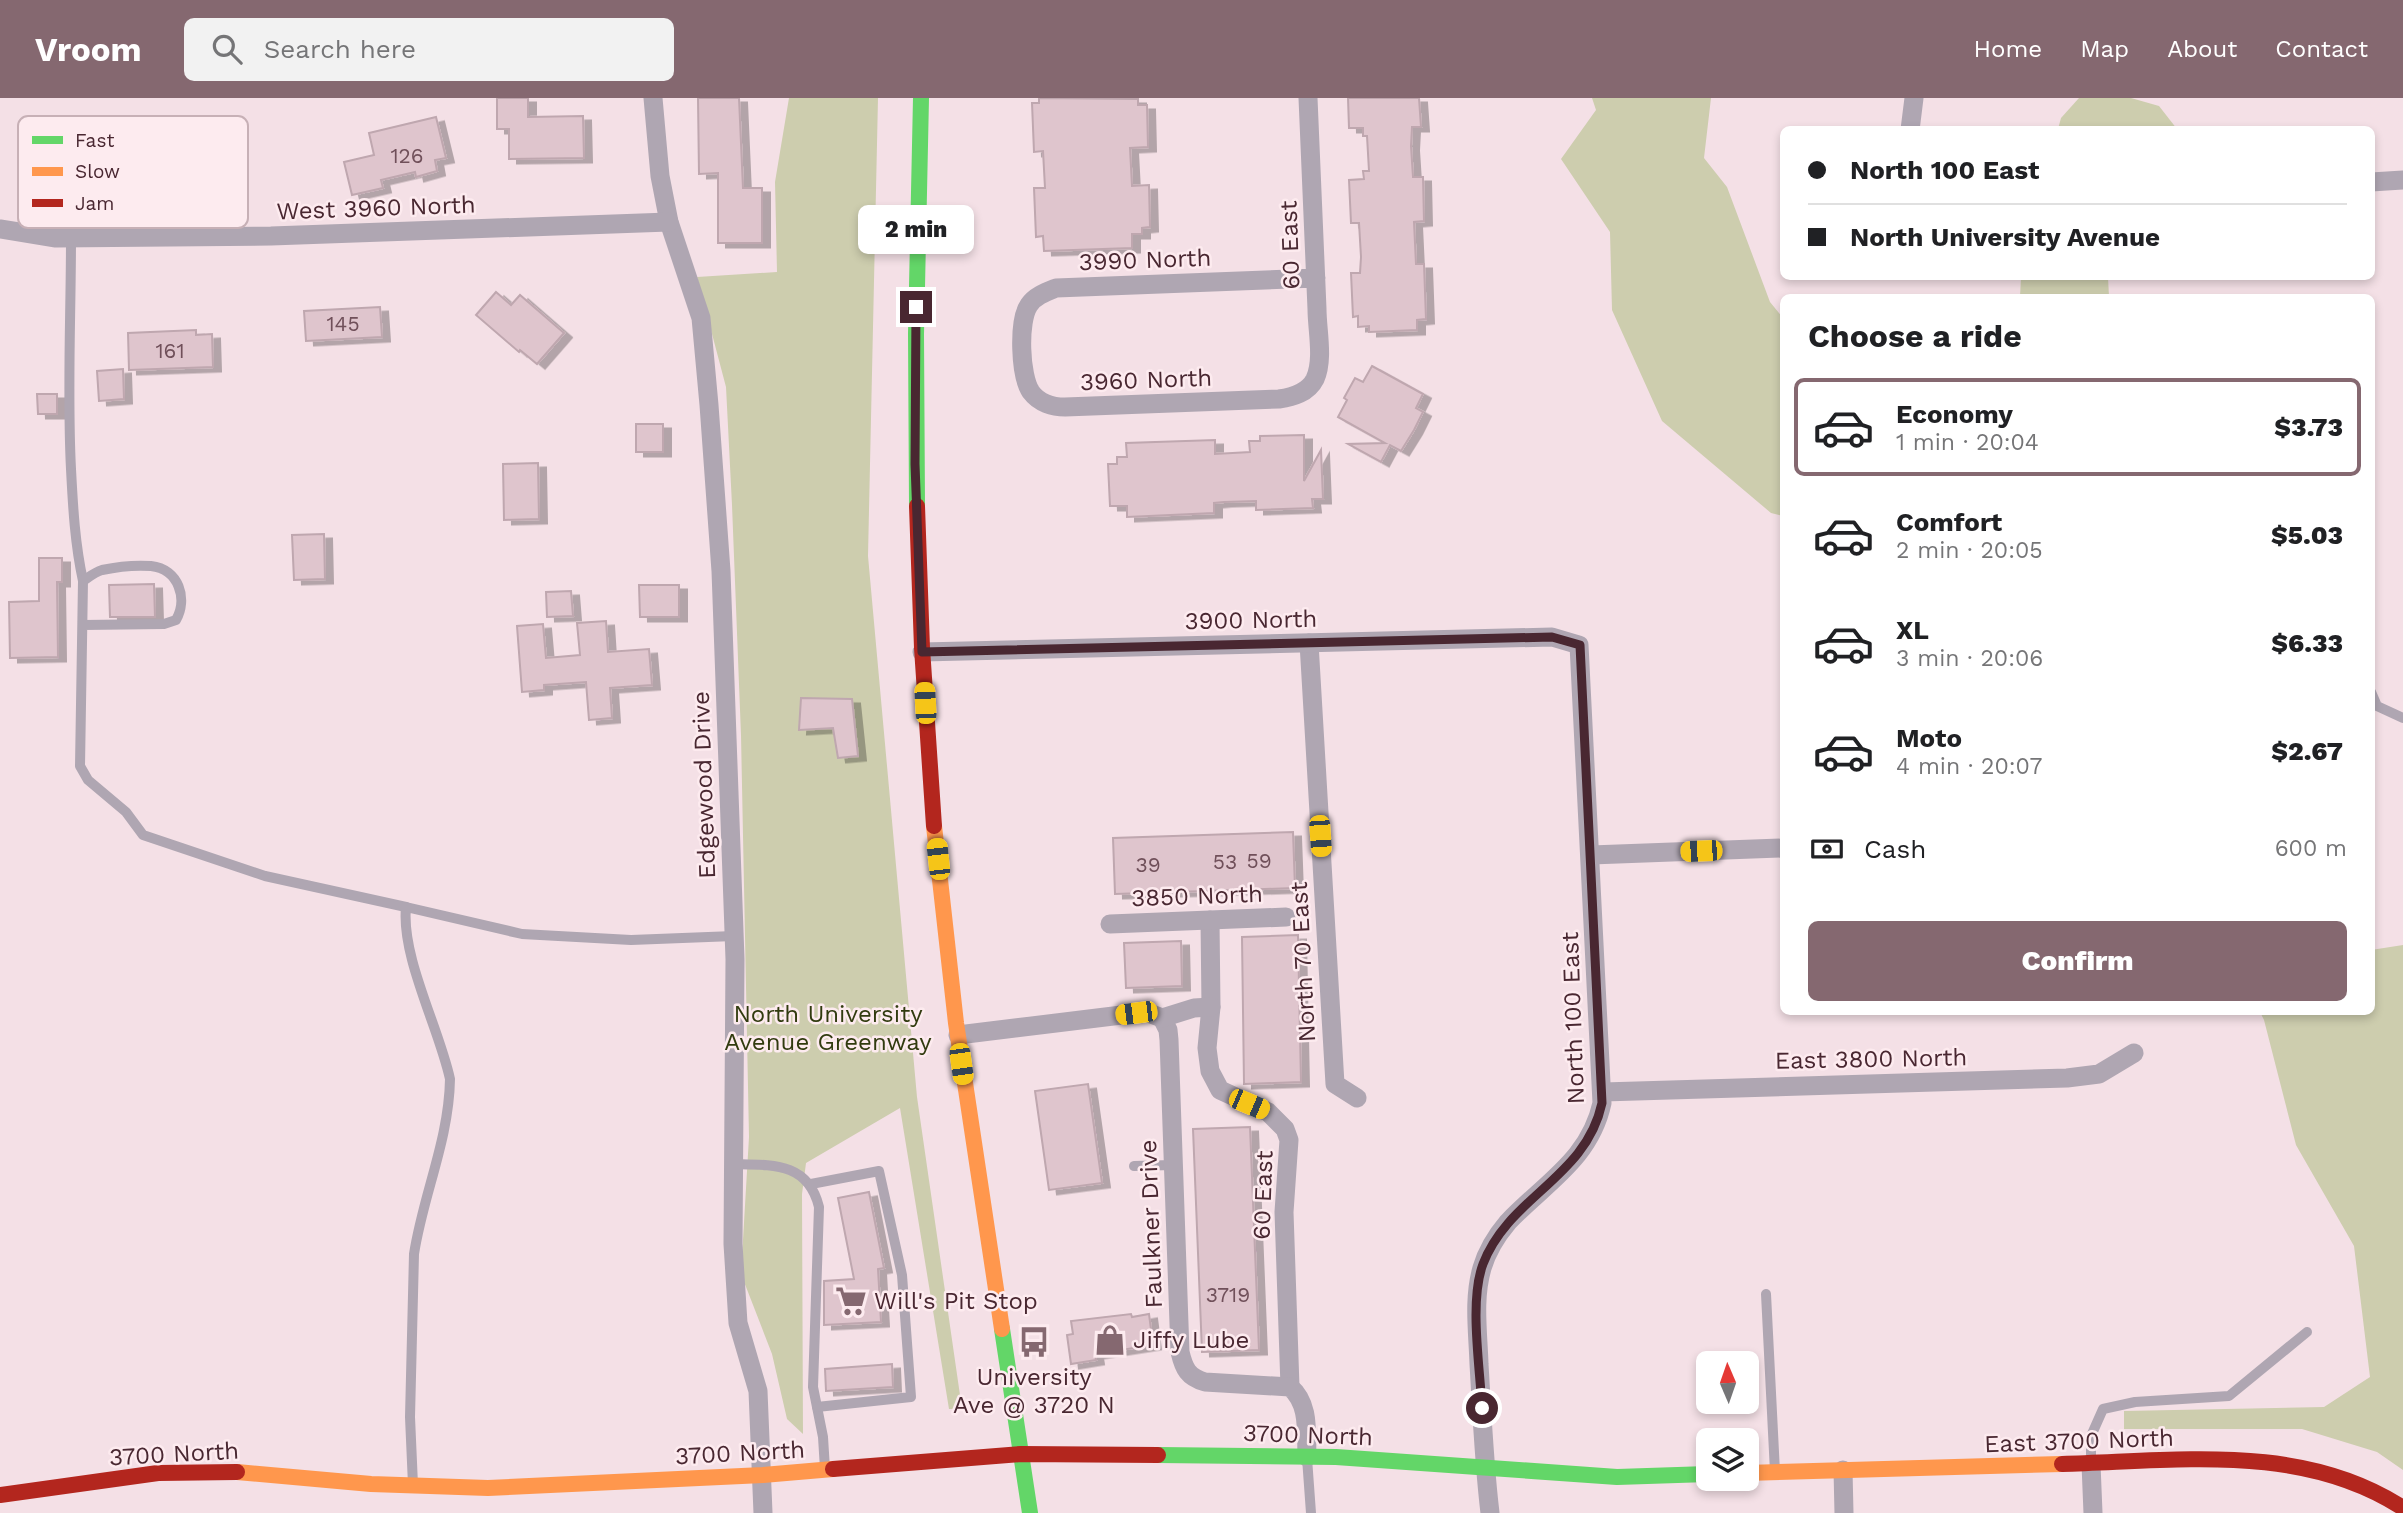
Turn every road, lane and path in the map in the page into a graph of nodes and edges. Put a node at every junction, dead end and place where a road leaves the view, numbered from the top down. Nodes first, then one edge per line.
1 (653, 98) edge
2 (921, 98) edge
3 (1308, 98) edge
4 (1914, 98) edge
5 (1910, 126) edge
6 (2403, 180) edge
7 (2375, 183) edge
8 (670, 222) junction
9 (0, 229) edge
10 (71, 238) junction
11 (1316, 278) junction
12 (1023, 350) joint
13 (1308, 387) joint
14 (83, 581) junction
15 (83, 625) junction
16 (1309, 643) junction
17 (1580, 645) joint
18 (922, 652) junction
19 (2375, 701) edge
20 (2403, 718) edge
21 (1780, 848) edge
22 (1591, 855) junction
23 (406, 907) junction
24 (1286, 917) dead end
25 (1210, 920) junction
26 (1110, 924) dead end
27 (734, 936) junction
28 (1211, 1007) junction
29 (1162, 1018) junction
30 (958, 1035) junction
31 (2134, 1053) dead end
32 (1603, 1092) junction
33 (1357, 1098) dead end
34 (733, 1164) junction
35 (1173, 1165) junction
36 (1134, 1166) dead end
37 (811, 1184) junction
38 (1766, 1294) dead end
39 (2307, 1332) dead end
40 (1290, 1387) junction
41 (817, 1406) junction
42 (1021, 1454) junction
43 (1307, 1457) junction
44 (2091, 1464) junction
45 (1484, 1466) junction
46 (825, 1470) junction
47 (1843, 1471) junction
48 (1775, 1472) junction
49 (1759, 1473) edge
50 (1696, 1474) edge
51 (763, 1475) junction
52 (413, 1486) junction
53 (0, 1495) edge
54 (2403, 1508) edge
55 (763, 1513) edge
56 (1030, 1513) edge
57 (1311, 1513) edge
58 (1490, 1513) edge
59 (1844, 1513) edge
60 (2093, 1513) edge

1 - 8 street, Edgewood Drive
2 - 18 main road
3 - 11 street, 60 East
4 - 5 street
6 - 7 street
8 - 10 street, West 3960 North
8 - 27 street, Edgewood Drive
9 - 10 street, West 3960 North
10 - 14 lane
11 - 12 street, 3990 North
11 - 13 street, 60 East
12 - 13 street, 3960 North
14 - 15 lane
14 - 15 lane
15 - 23 lane
16 - 17 street, 3900 North
16 - 18 street, 3900 North
16 - 33 street, North 70 East
17 - 22 street, North 100 East
18 - 30 main road
19 - 20 lane
21 - 22 street
22 - 32 street, North 100 East
23 - 27 lane
23 - 52 lane
24 - 25 street, 3850 North
25 - 26 street, 3850 North
25 - 28 street, 60 East
27 - 34 street, Edgewood Drive
28 - 29 street
28 - 40 street, 60 East
29 - 30 street
29 - 35 street, Faulkner Drive
30 - 42 main road
31 - 32 street, East 3800 North
32 - 45 street, North 100 East
34 - 37 lane
34 - 51 street, Edgewood Drive
35 - 36 lane
35 - 40 street, Faulkner Drive
37 - 41 lane
37 - 41 lane
38 - 48 lane
39 - 44 lane
40 - 43 street
41 - 46 lane
42 - 43 main road, 3700 North
42 - 46 main road, 3700 North
42 - 56 main road
43 - 45 main road, 3700 North
43 - 57 lane
44 - 47 main road, East 3700 North
44 - 54 main road, East 3700 North
44 - 60 street
45 - 50 main road
45 - 58 street, North 100 East
46 - 51 main road, 3700 North
47 - 48 main road, East 3700 North
47 - 59 street
48 - 49 main road, East 3700 North
51 - 52 main road, 3700 North
51 - 55 street, Edgewood Drive
52 - 53 main road, 3700 North

